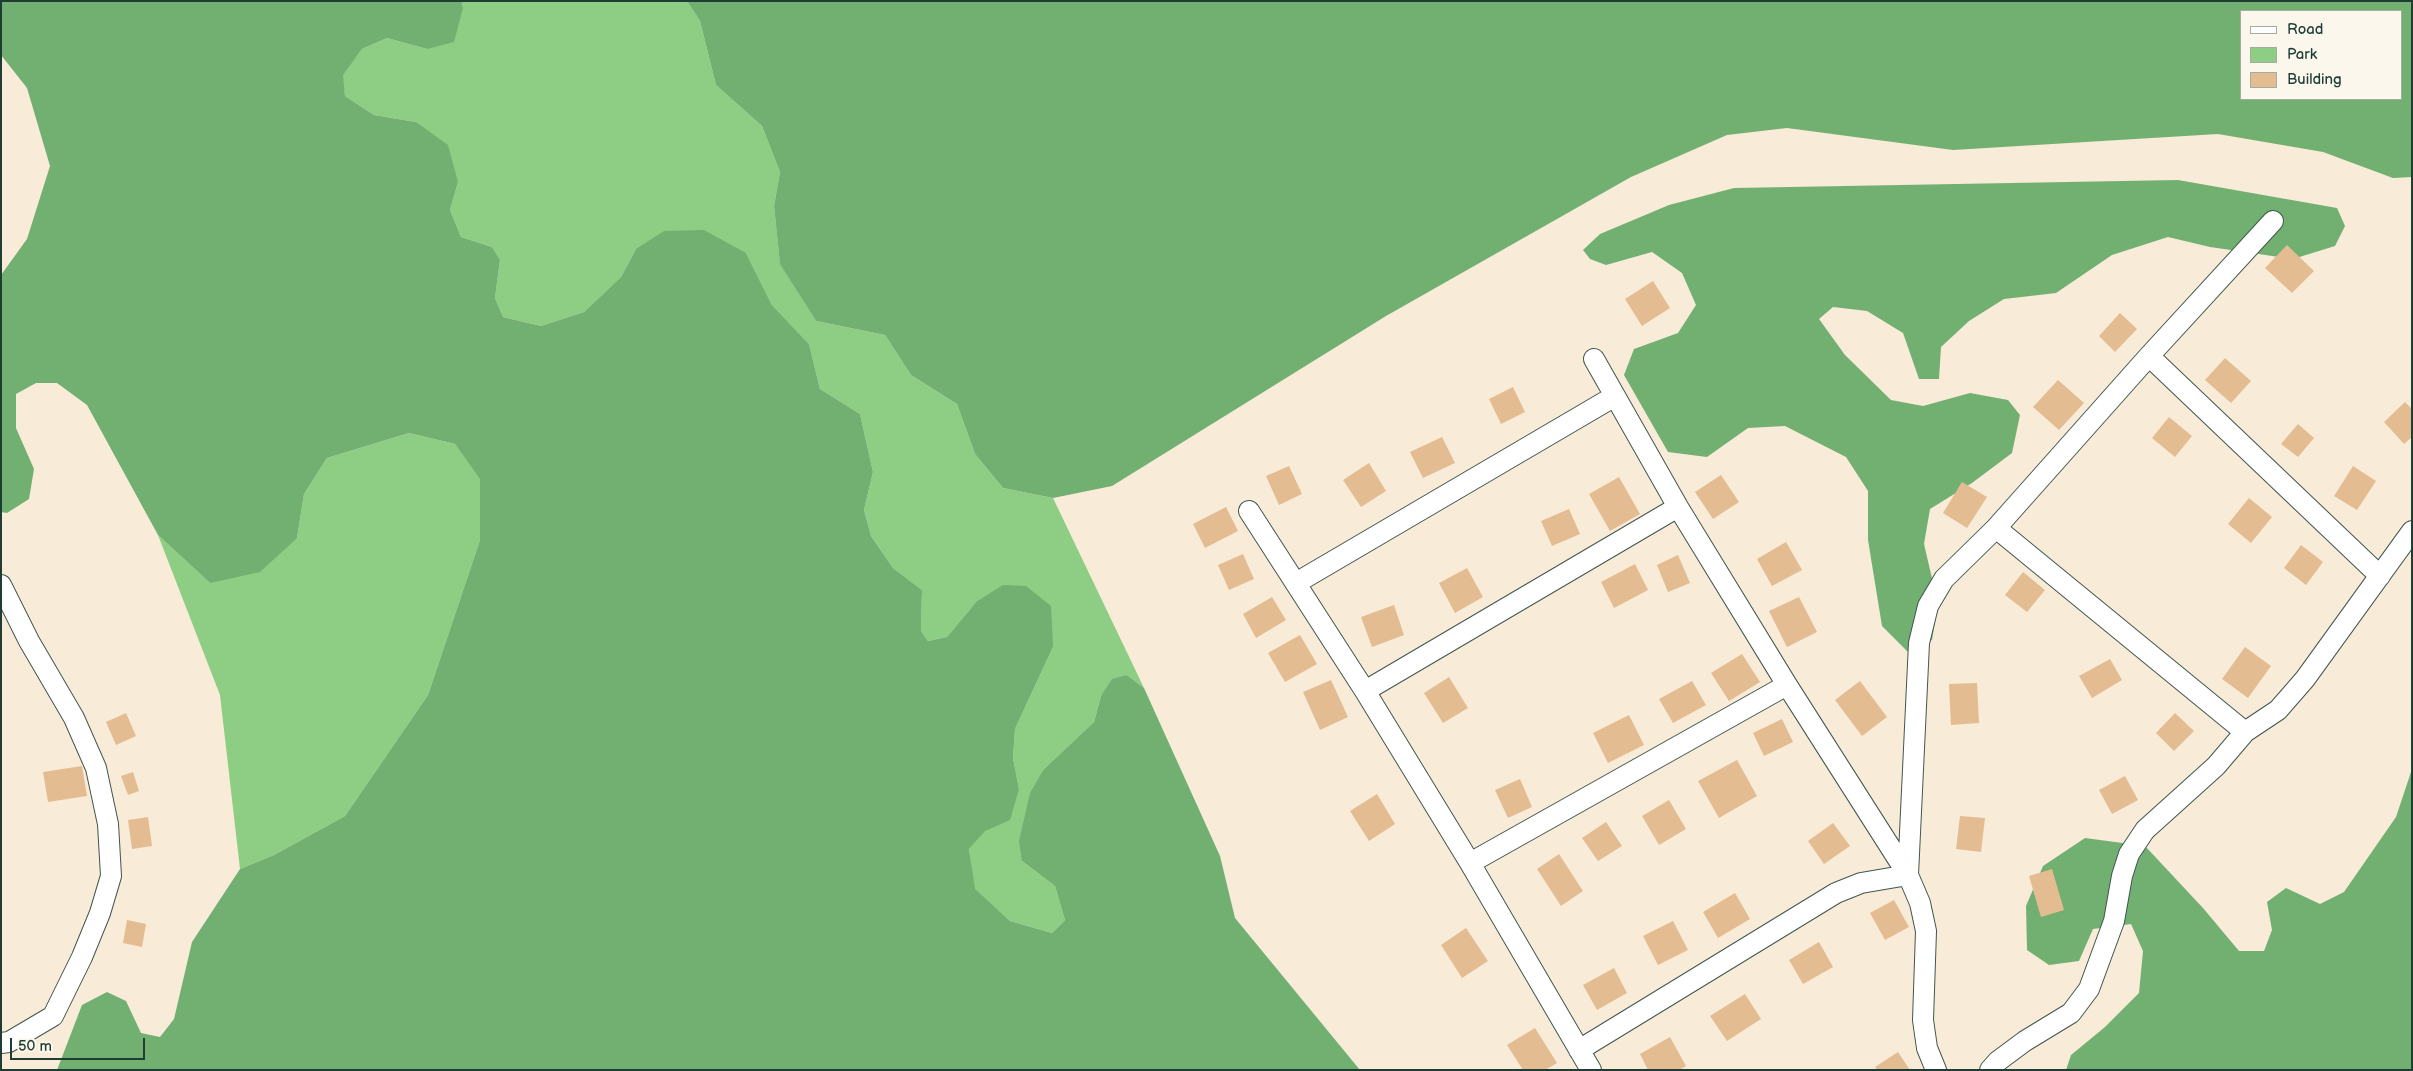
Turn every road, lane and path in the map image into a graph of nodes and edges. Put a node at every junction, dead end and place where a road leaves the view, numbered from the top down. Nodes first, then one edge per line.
1 (2273, 221) dead end
2 (2149, 356) junction
3 (1594, 358) dead end
4 (1615, 396) junction
5 (1678, 507) junction
6 (1249, 511) dead end
7 (1996, 528) junction
8 (2412, 531) edge
9 (2380, 576) junction
10 (1296, 583) junction
11 (1, 585) edge
12 (1786, 685) junction
13 (1365, 691) junction
14 (2245, 732) junction
15 (1470, 863) junction
16 (1908, 875) junction
17 (1, 1043) edge
18 (1579, 1050) junction
19 (1591, 1070) edge
20 (1936, 1070) edge
21 (1990, 1070) edge

1 - 2 street
2 - 7 street
2 - 9 street
3 - 4 street
4 - 5 street
4 - 10 street
5 - 12 street
5 - 13 street
6 - 10 street
7 - 14 street
7 - 16 street
8 - 9 street
9 - 14 street
10 - 13 street
11 - 17 street
12 - 15 street
12 - 16 street
13 - 15 street
14 - 21 street
15 - 18 street
16 - 18 street
16 - 20 street
18 - 19 street

